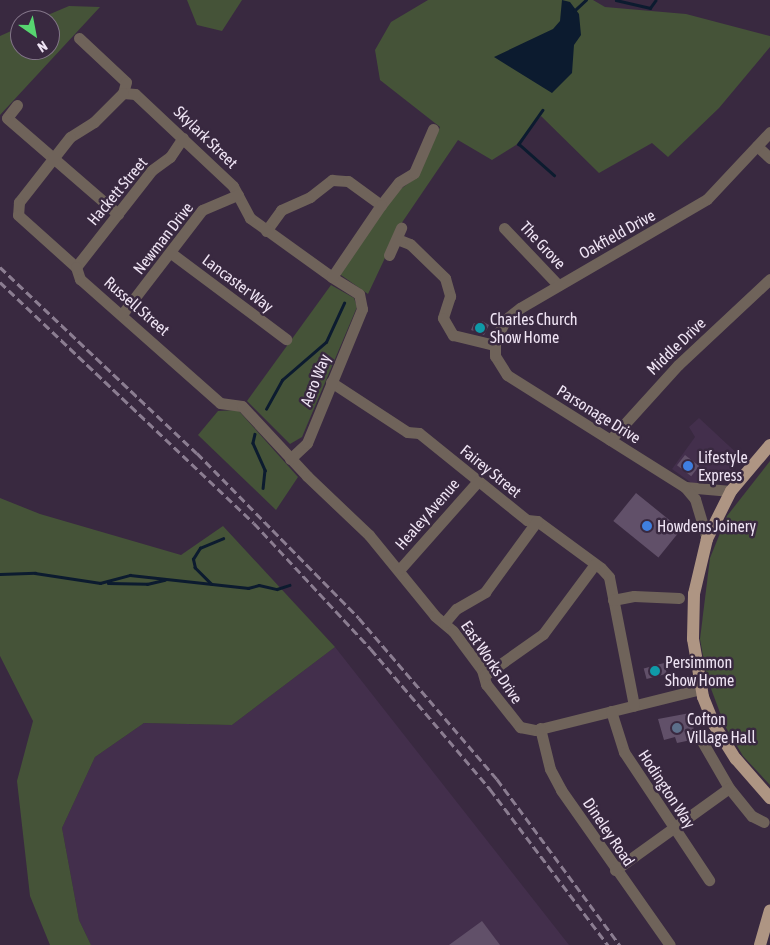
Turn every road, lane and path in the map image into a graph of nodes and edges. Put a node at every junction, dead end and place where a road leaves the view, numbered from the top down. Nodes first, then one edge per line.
1 (78, 38) dead end
2 (124, 93) junction
3 (17, 105) dead end
4 (3, 122) edge
5 (433, 129) dead end
6 (770, 132) edge
7 (183, 138) junction
8 (757, 146) junction
9 (770, 158) edge
10 (54, 160) junction
11 (238, 195) junction
12 (381, 205) junction
13 (118, 214) junction
14 (504, 228) dead end
15 (266, 231) junction
16 (171, 253) junction
17 (389, 255) dead end
18 (76, 267) junction
19 (332, 277) junction
20 (770, 279) edge
21 (558, 285) junction
22 (362, 309) joint
23 (123, 313) junction
24 (286, 340) dead end
25 (494, 345) junction
26 (331, 382) junction
27 (610, 440) junction
28 (770, 445) edge
29 (290, 459) junction
30 (478, 481) junction
31 (685, 487) junction
32 (705, 489) junction
33 (731, 491) junction
34 (699, 507) junction
35 (537, 521) junction
36 (707, 539) junction
37 (595, 564) junction
38 (400, 569) junction
39 (678, 598) dead end
40 (613, 600) junction
41 (445, 622) junction
42 (485, 675) junction
43 (701, 690) junction
44 (634, 706) junction
45 (611, 711) junction
46 (540, 728) junction
47 (703, 743) dead end
48 (729, 788) junction
49 (770, 798) edge
50 (764, 822) dead end
51 (672, 828) junction
52 (615, 870) junction
53 (709, 880) dead end
54 (770, 910) edge
55 (670, 945) edge
56 (760, 945) edge

1 - 2 street
2 - 7 street, Skylark Street
2 - 10 street
3 - 4 street
4 - 10 street
5 - 12 street
6 - 8 street, Oakfield Drive
7 - 11 street, Skylark Street
7 - 13 street, Hackett Street
8 - 9 street
8 - 21 street, Oakfield Drive
10 - 13 street
10 - 18 street, Russell Street
11 - 15 street, Skylark Street
11 - 16 street, Newman Drive
12 - 15 street
12 - 19 street
13 - 18 street, Hackett Street
14 - 21 street, The Grove
15 - 19 street, Skylark Street
16 - 23 street, Newman Drive
16 - 24 street, Lancaster Way
17 - 25 street
18 - 23 street, Russell Street
19 - 22 street, Skylark Street
20 - 27 street, Middle Drive
21 - 25 street, Oakfield Drive
22 - 26 street, Aero Way
23 - 29 street, Russell Street
25 - 27 street, Parsonage Drive
26 - 29 street, Aero Way
26 - 30 street, Fairey Street
27 - 31 street, Parsonage Drive
28 - 33 main road
29 - 38 street, East Works Drive
30 - 35 street, Fairey Street
30 - 38 street, Healey Avenue
31 - 32 street, Parsonage Drive
31 - 34 street, Parsonage Drive
32 - 33 street, Parsonage Drive
32 - 34 street
33 - 36 main road
34 - 36 street, Parsonage Drive
35 - 37 street, Fairey Street
35 - 41 street
36 - 43 main road
37 - 40 street, Fairey Street
37 - 42 street
38 - 41 street, East Works Drive
39 - 40 street
40 - 44 street, Fairey Street
41 - 42 street, East Works Drive
42 - 46 street, East Works Drive
43 - 44 street, East Works Drive
43 - 49 main road
44 - 45 street, East Works Drive
45 - 46 street, East Works Drive
45 - 51 street, Hodington Way
46 - 52 street, Dineley Road
47 - 48 street
48 - 50 street
48 - 51 street
51 - 52 street
51 - 53 street, Hodington Way
52 - 55 street, Dineley Road
54 - 56 main road

